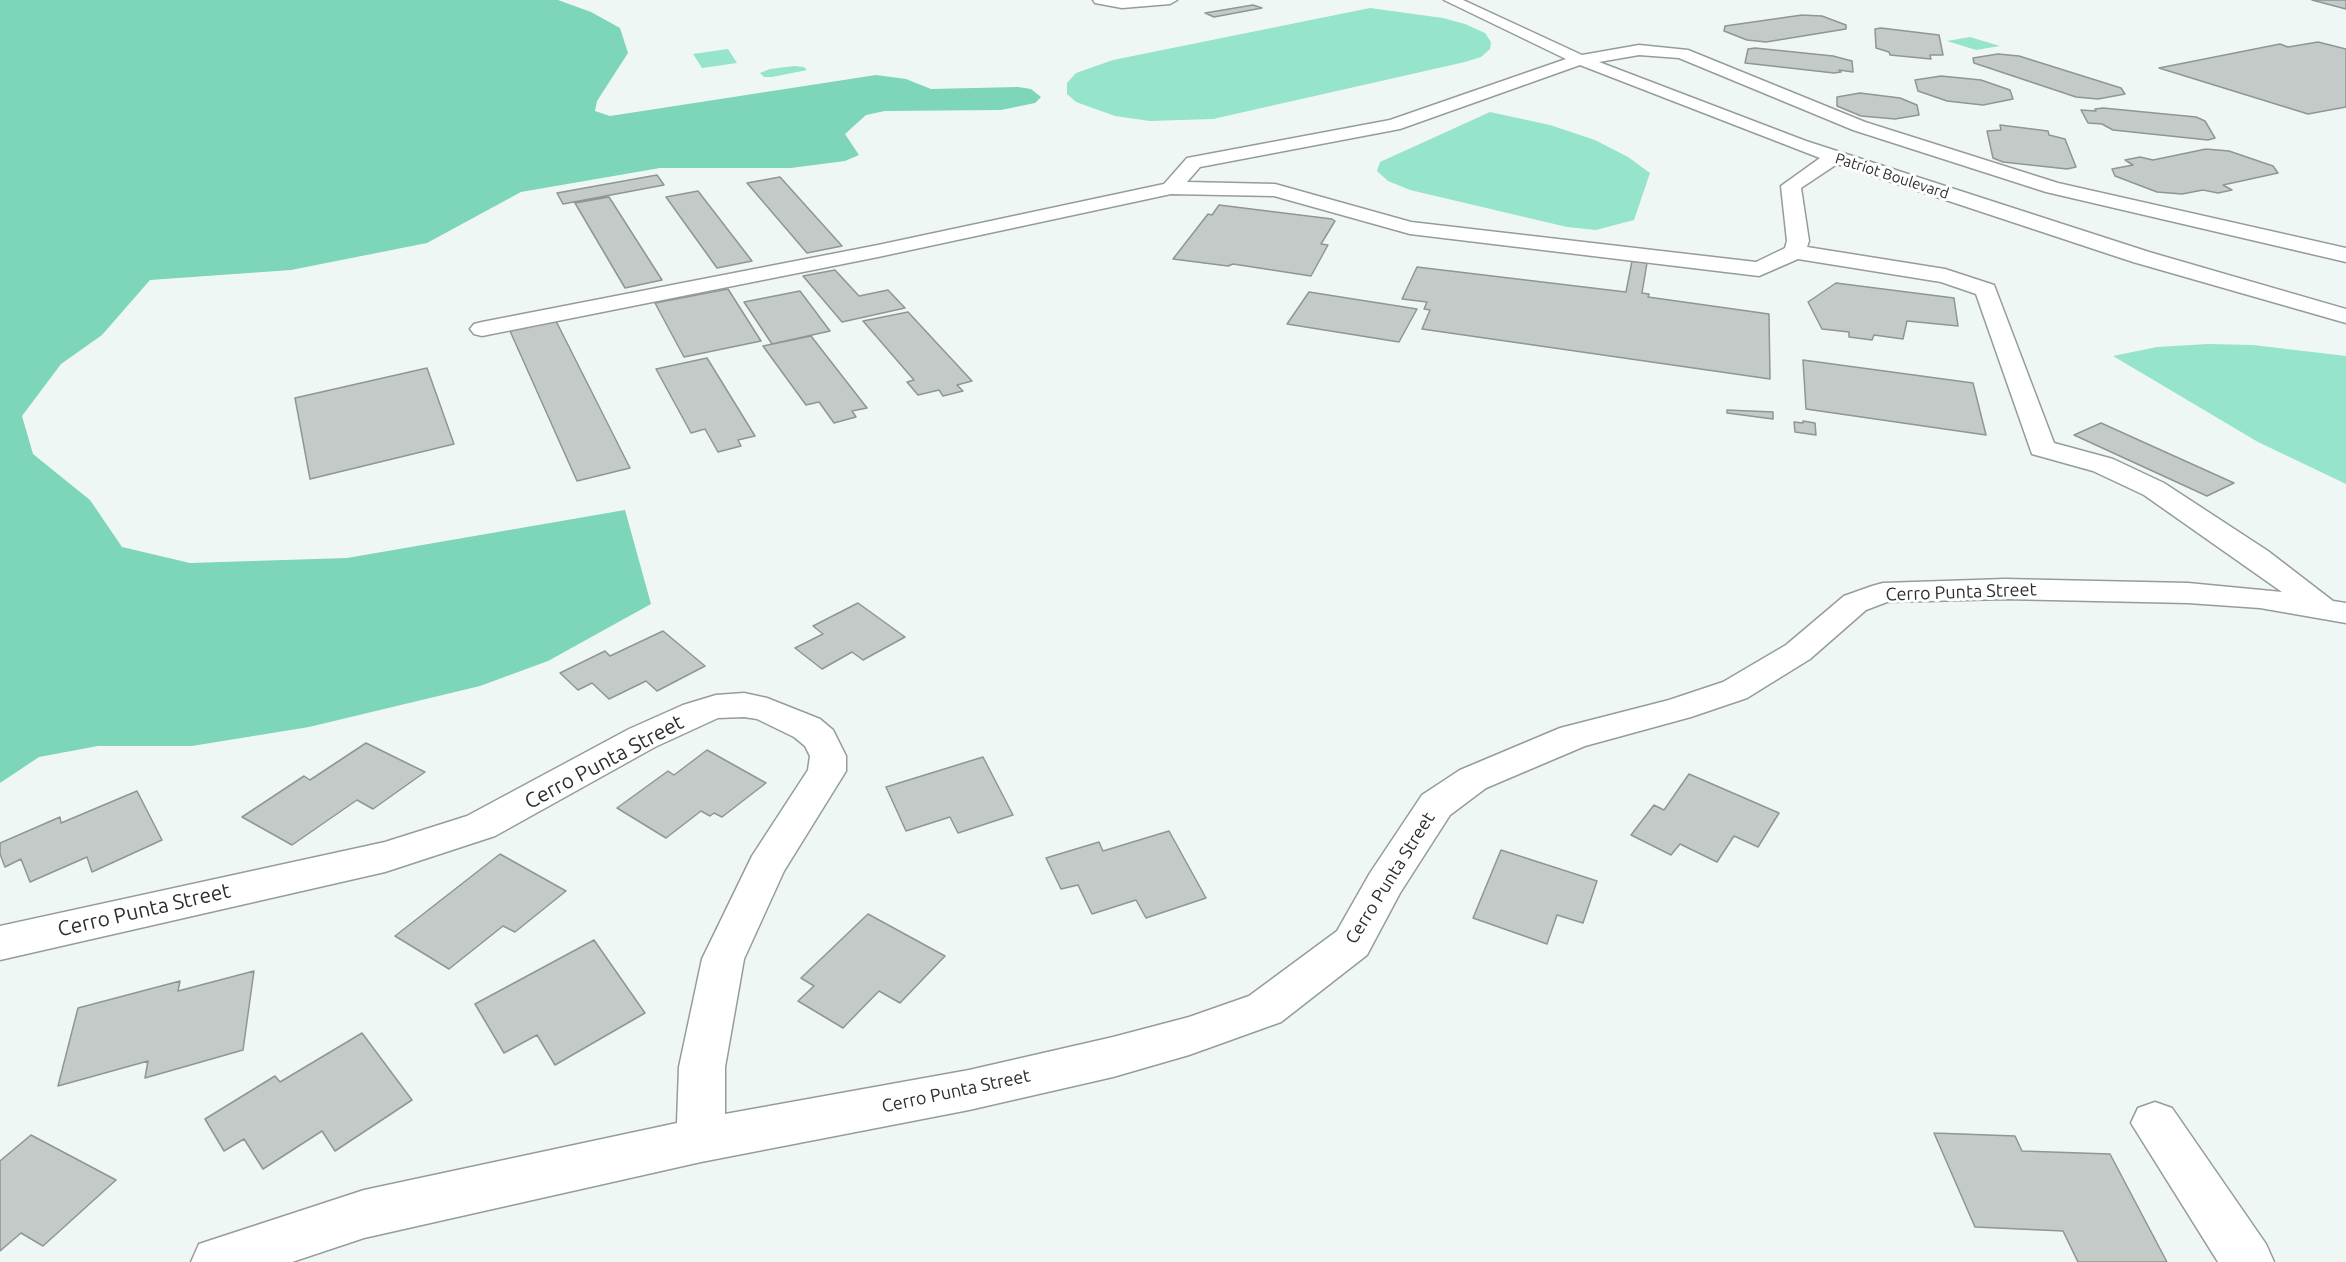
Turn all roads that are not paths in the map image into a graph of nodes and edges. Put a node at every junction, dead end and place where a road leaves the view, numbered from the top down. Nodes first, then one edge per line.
1 (1100, 0) edge
2 (1170, 0) edge
3 (1490, 1) edge
4 (1456, 2) edge
5 (1580, 60) junction
6 (1303, 142) junction
7 (1833, 157) junction
8 (1273, 175) junction
9 (1172, 188) junction
10 (1795, 252) junction
11 (2346, 255) edge
12 (2346, 316) edge
13 (482, 329) dead end
14 (2335, 611) edge
15 (0, 943) edge
16 (2155, 1123) dead end
17 (701, 1140) junction
18 (217, 1262) edge
19 (2248, 1262) edge

1 - 2 street
3 - 4 street
4 - 5 street, Patriot Boulevard
5 - 6 street
5 - 7 street, Patriot Boulevard
5 - 11 street
6 - 8 street
6 - 9 street
7 - 10 street
7 - 12 street, Patriot Boulevard
8 - 9 street
8 - 10 street
9 - 13 street
10 - 14 street
14 - 17 street, Cerro Punta Street
15 - 17 street, Cerro Punta Street
16 - 19 street
17 - 18 street, Cerro Punta Street

